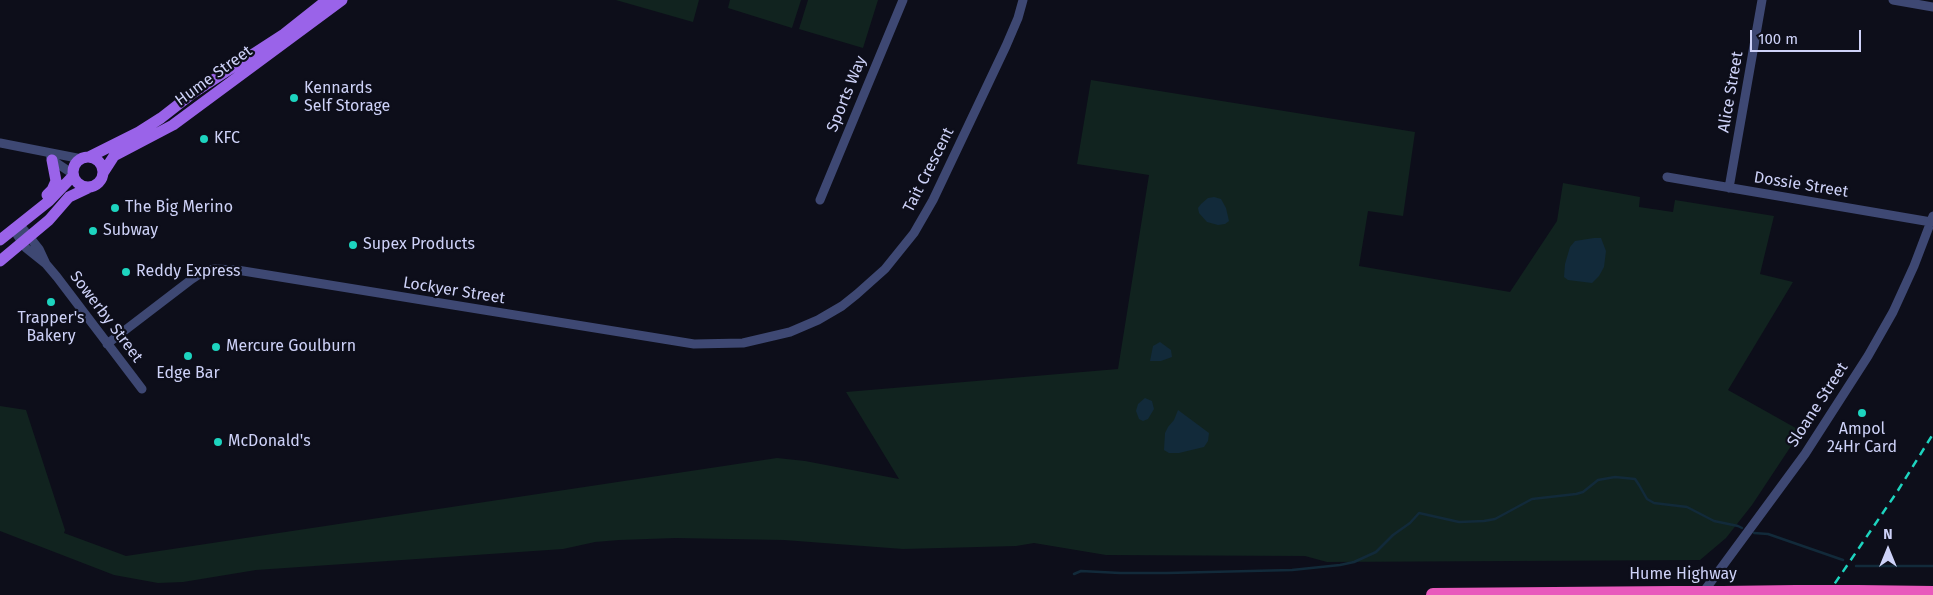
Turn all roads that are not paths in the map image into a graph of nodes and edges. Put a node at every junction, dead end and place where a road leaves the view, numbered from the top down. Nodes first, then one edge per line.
1 (327, 0) edge
2 (342, 0) edge
3 (903, 0) edge
4 (1023, 0) edge
5 (1762, 0) edge
6 (1893, 0) edge
7 (1933, 6) edge
8 (0, 143) edge
9 (50, 156) junction
10 (86, 158) junction
11 (103, 173) junction
12 (73, 175) junction
13 (1667, 177) dead end
14 (90, 187) junction
15 (1730, 188) junction
16 (820, 200) dead end
17 (41, 207) junction
18 (1932, 219) edge
19 (17, 227) junction
20 (0, 240) edge
21 (26, 240) junction
22 (0, 261) edge
23 (818, 320) joint
24 (107, 344) junction
25 (142, 389) dead end
26 (1933, 593) edge
27 (1434, 595) edge
28 (1702, 595) edge

1 - 10 main road, Hume Street
2 - 11 main road, Hume Street
3 - 16 street, Sports Way
4 - 23 street, Tait Crescent
5 - 15 street, Alice Street
6 - 7 street
8 - 9 street
9 - 10 street
9 - 12 street
9 - 17 main road
10 - 11 main road
10 - 12 main road
11 - 14 main road
12 - 14 main road
12 - 17 main road
13 - 15 street, Dossie Street
14 - 21 main road
15 - 18 street, Dossie Street
17 - 19 main road
18 - 28 street, Sloane Street
19 - 20 main road
19 - 21 street, Sowerby Street
21 - 22 main road
21 - 24 street, Sowerby Street
23 - 24 street, Lockyer Street
24 - 25 street, Sowerby Street
26 - 27 highway, Hume Highway, bridge

